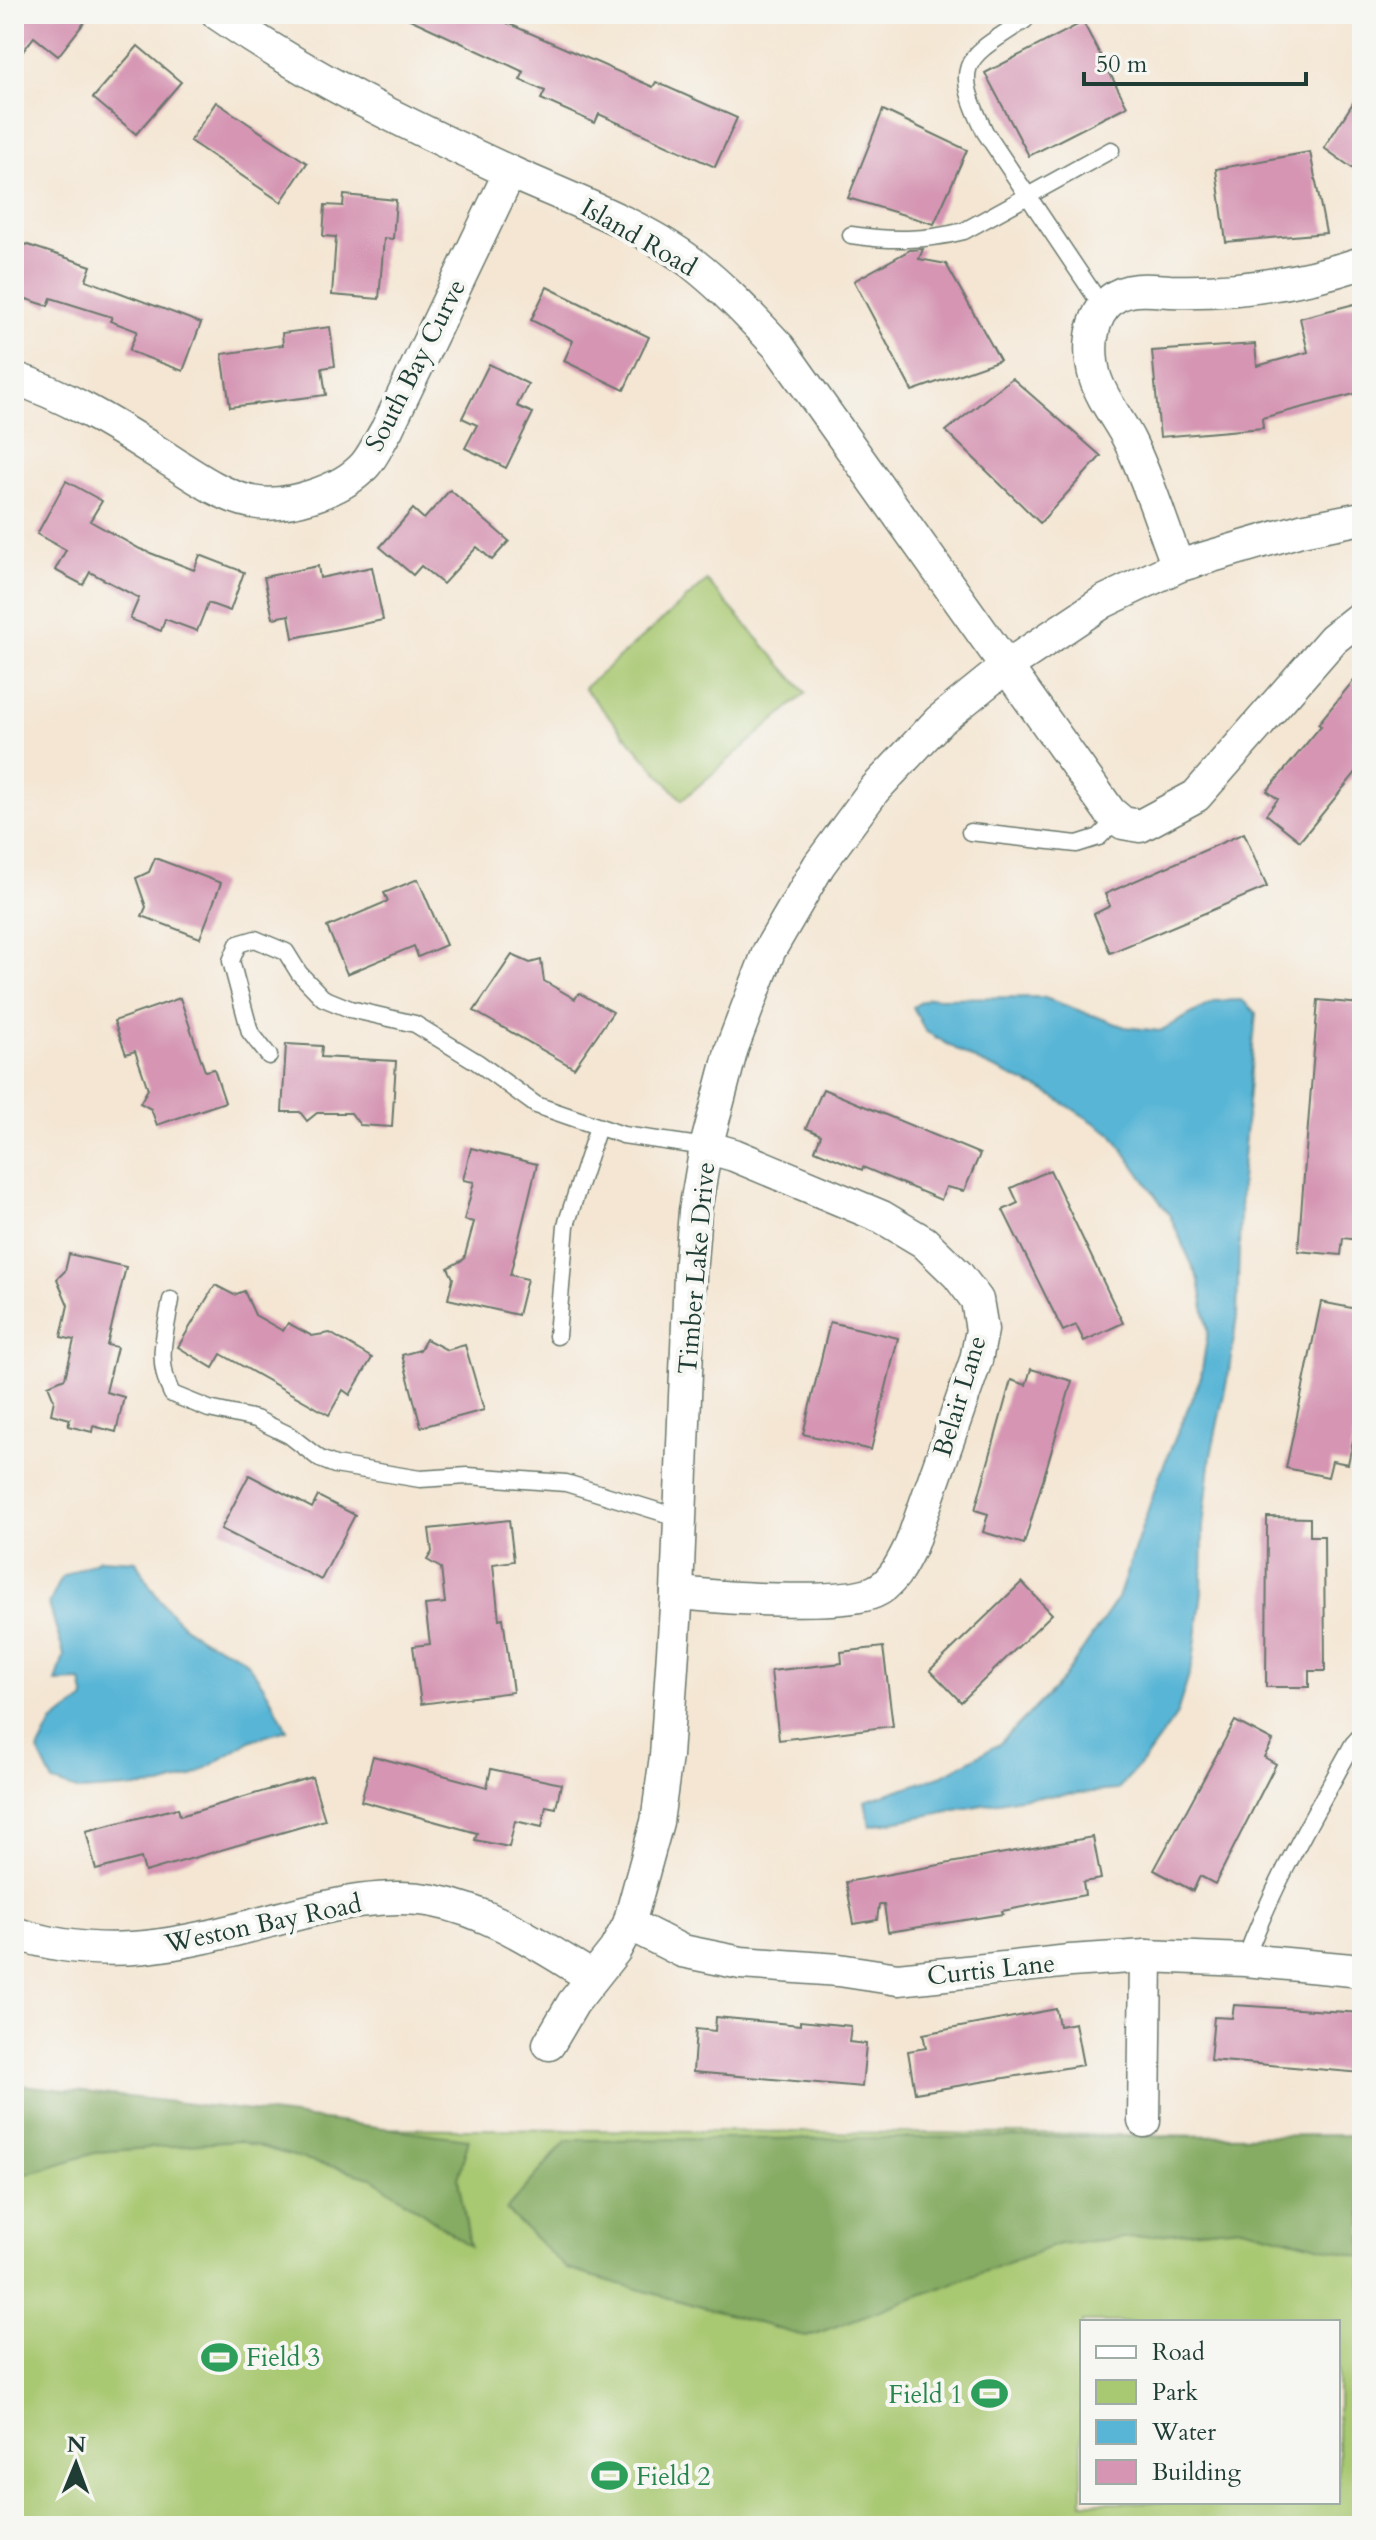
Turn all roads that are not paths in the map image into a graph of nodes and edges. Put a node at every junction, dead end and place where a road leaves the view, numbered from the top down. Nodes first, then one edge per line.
1 (218, 14) edge
2 (1025, 20) dead end
3 (1111, 150) dead end
4 (510, 172) junction
5 (1028, 194) junction
6 (851, 235) dead end
7 (1362, 263) edge
8 (1103, 308) junction
9 (14, 378) edge
10 (1362, 518) edge
11 (1178, 566) junction
12 (1362, 616) edge
13 (1007, 666) junction
14 (1118, 818) junction
15 (970, 832) dead end
16 (269, 1056) dead end
17 (598, 1127) junction
18 (706, 1147) junction
19 (171, 1300) dead end
20 (557, 1336) dead end
21 (680, 1518) junction
22 (677, 1592) junction
23 (1362, 1734) edge
24 (629, 1924) junction
25 (14, 1933) edge
26 (1146, 1956) junction
27 (1245, 1960) junction
28 (1362, 1971) edge
29 (592, 1977) junction
30 (549, 2044) dead end
31 (1144, 2121) dead end

1 - 4 street, Island Road
2 - 5 lane
3 - 5 lane
4 - 9 street, South Bay Curve
4 - 13 street, Island Road
5 - 6 lane
5 - 8 lane
7 - 8 street
8 - 11 street
10 - 11 street, Timber Lake Drive
11 - 13 street, Timber Lake Drive
12 - 14 street
13 - 14 street, Island Road
13 - 18 street, Timber Lake Drive
14 - 15 lane
16 - 17 lane
17 - 18 lane
17 - 20 lane
18 - 21 street, Timber Lake Drive
18 - 22 street, Belair Lane
19 - 21 lane
21 - 22 street, Timber Lake Drive
22 - 24 street, Timber Lake Drive
23 - 27 lane
24 - 26 street, Curtis Lane
24 - 29 street, Timber Lake Drive
25 - 29 street, Weston Bay Road
26 - 27 street, Curtis Lane
26 - 31 street
27 - 28 street, Curtis Lane
29 - 30 street, Timber Lake Drive

